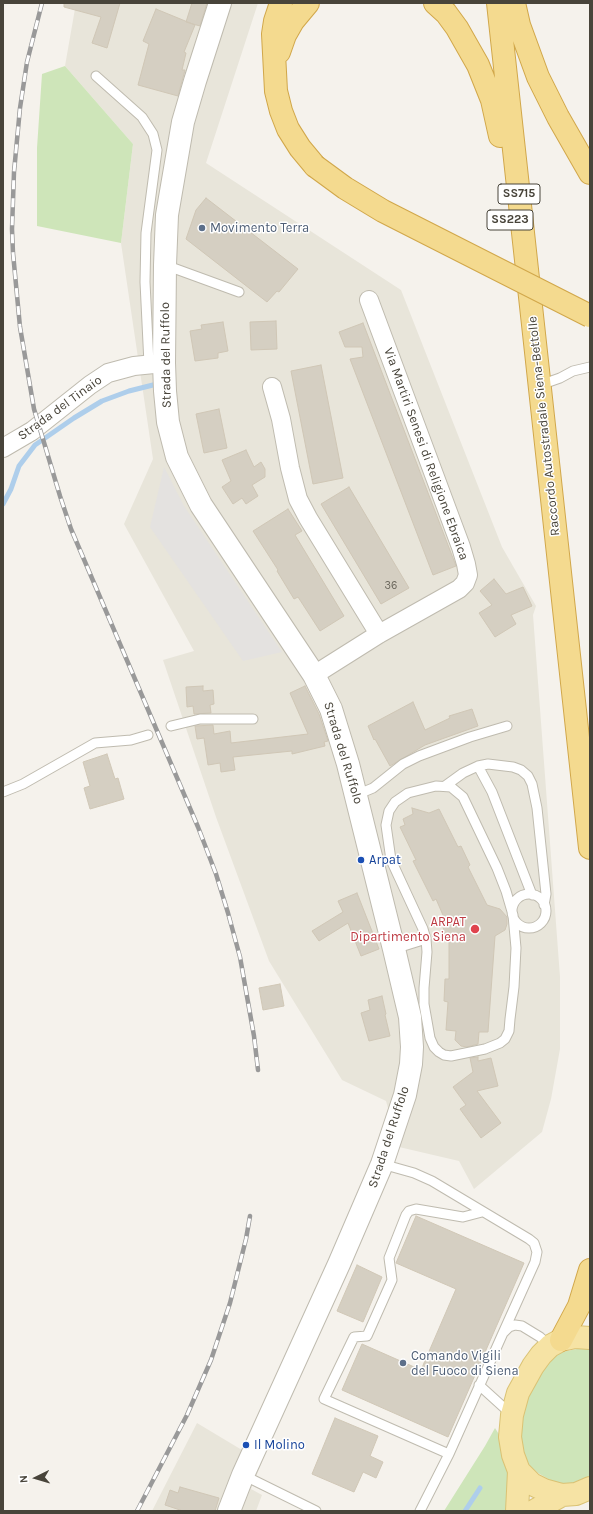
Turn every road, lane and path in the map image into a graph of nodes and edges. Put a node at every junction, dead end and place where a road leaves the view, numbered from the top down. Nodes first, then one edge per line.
1 (220, 3) edge
2 (281, 3) edge
3 (308, 3) edge
4 (435, 3) edge
5 (498, 3) edge
6 (514, 3) edge
7 (275, 60) junction
8 (96, 76) dead end
9 (590, 173) edge
10 (165, 264) junction
11 (239, 292) dead end
12 (369, 300) dead end
13 (590, 316) edge
14 (157, 363) junction
15 (590, 367) edge
16 (540, 385) junction
17 (272, 387) dead end
18 (3, 448) edge
19 (547, 452) junction
20 (379, 634) junction
21 (314, 676) junction
22 (253, 719) dead end
23 (171, 726) dead end
24 (507, 726) dead end
25 (148, 735) dead end
26 (478, 766) junction
27 (445, 786) junction
28 (3, 792) edge
29 (356, 796) junction
30 (590, 848) edge
31 (532, 895) junction
32 (544, 905) junction
33 (513, 915) junction
34 (426, 939) junction
35 (394, 949) junction
36 (382, 1164) junction
37 (482, 1212) junction
38 (590, 1270) edge
39 (503, 1333) junction
40 (590, 1338) edge
41 (555, 1343) junction
42 (479, 1385) junction
43 (512, 1415) junction
44 (449, 1454) junction
45 (519, 1471) junction
46 (244, 1475) junction
47 (590, 1488) edge
48 (562, 1495) junction
49 (229, 1511) edge
50 (316, 1511) edge
51 (420, 1511) edge
52 (517, 1511) edge
53 (534, 1511) edge

1 - 10 street, Strada del Ruffolo
2 - 7 highway
3 - 7 highway
4 - 19 highway, SS223
5 - 16 highway, Raccordo Autostradale Siena-Bettolle / SS715
6 - 9 highway
7 - 13 highway, bridge
8 - 14 lane
10 - 11 lane
10 - 14 street, Strada del Ruffolo
12 - 20 street, Via Martiri Senesi di Religione Ebraica
14 - 18 street, Strada del Tinaio
14 - 21 street, Strada del Ruffolo
15 - 16 lane
16 - 19 highway, Raccordo Autostradale Siena-Bettolle / SS715
17 - 20 street
19 - 30 highway, Raccordo Autostradale Siena-Bettolle / SS715
20 - 21 street, Via Martiri Senesi di Religione Ebraica
21 - 29 street, Strada del Ruffolo
22 - 23 lane
24 - 29 lane
25 - 28 lane
26 - 27 lane
26 - 31 lane
26 - 32 lane
27 - 33 lane
27 - 34 lane
29 - 35 street, Strada del Ruffolo
31 - 32 lane
31 - 33 lane
32 - 33 lane
33 - 34 lane
34 - 35 lane
35 - 36 street, Strada del Ruffolo
36 - 37 lane
36 - 46 street, Strada del Ruffolo
37 - 39 lane
37 - 44 lane
38 - 41 highway
39 - 41 lane
39 - 42 lane
40 - 41 main road
41 - 43 main road
42 - 43 lane
42 - 44 lane
43 - 45 main road
44 - 51 lane
45 - 48 main road
45 - 52 main road
46 - 49 street, Strada del Ruffolo
46 - 50 lane
47 - 48 main road
48 - 53 main road

